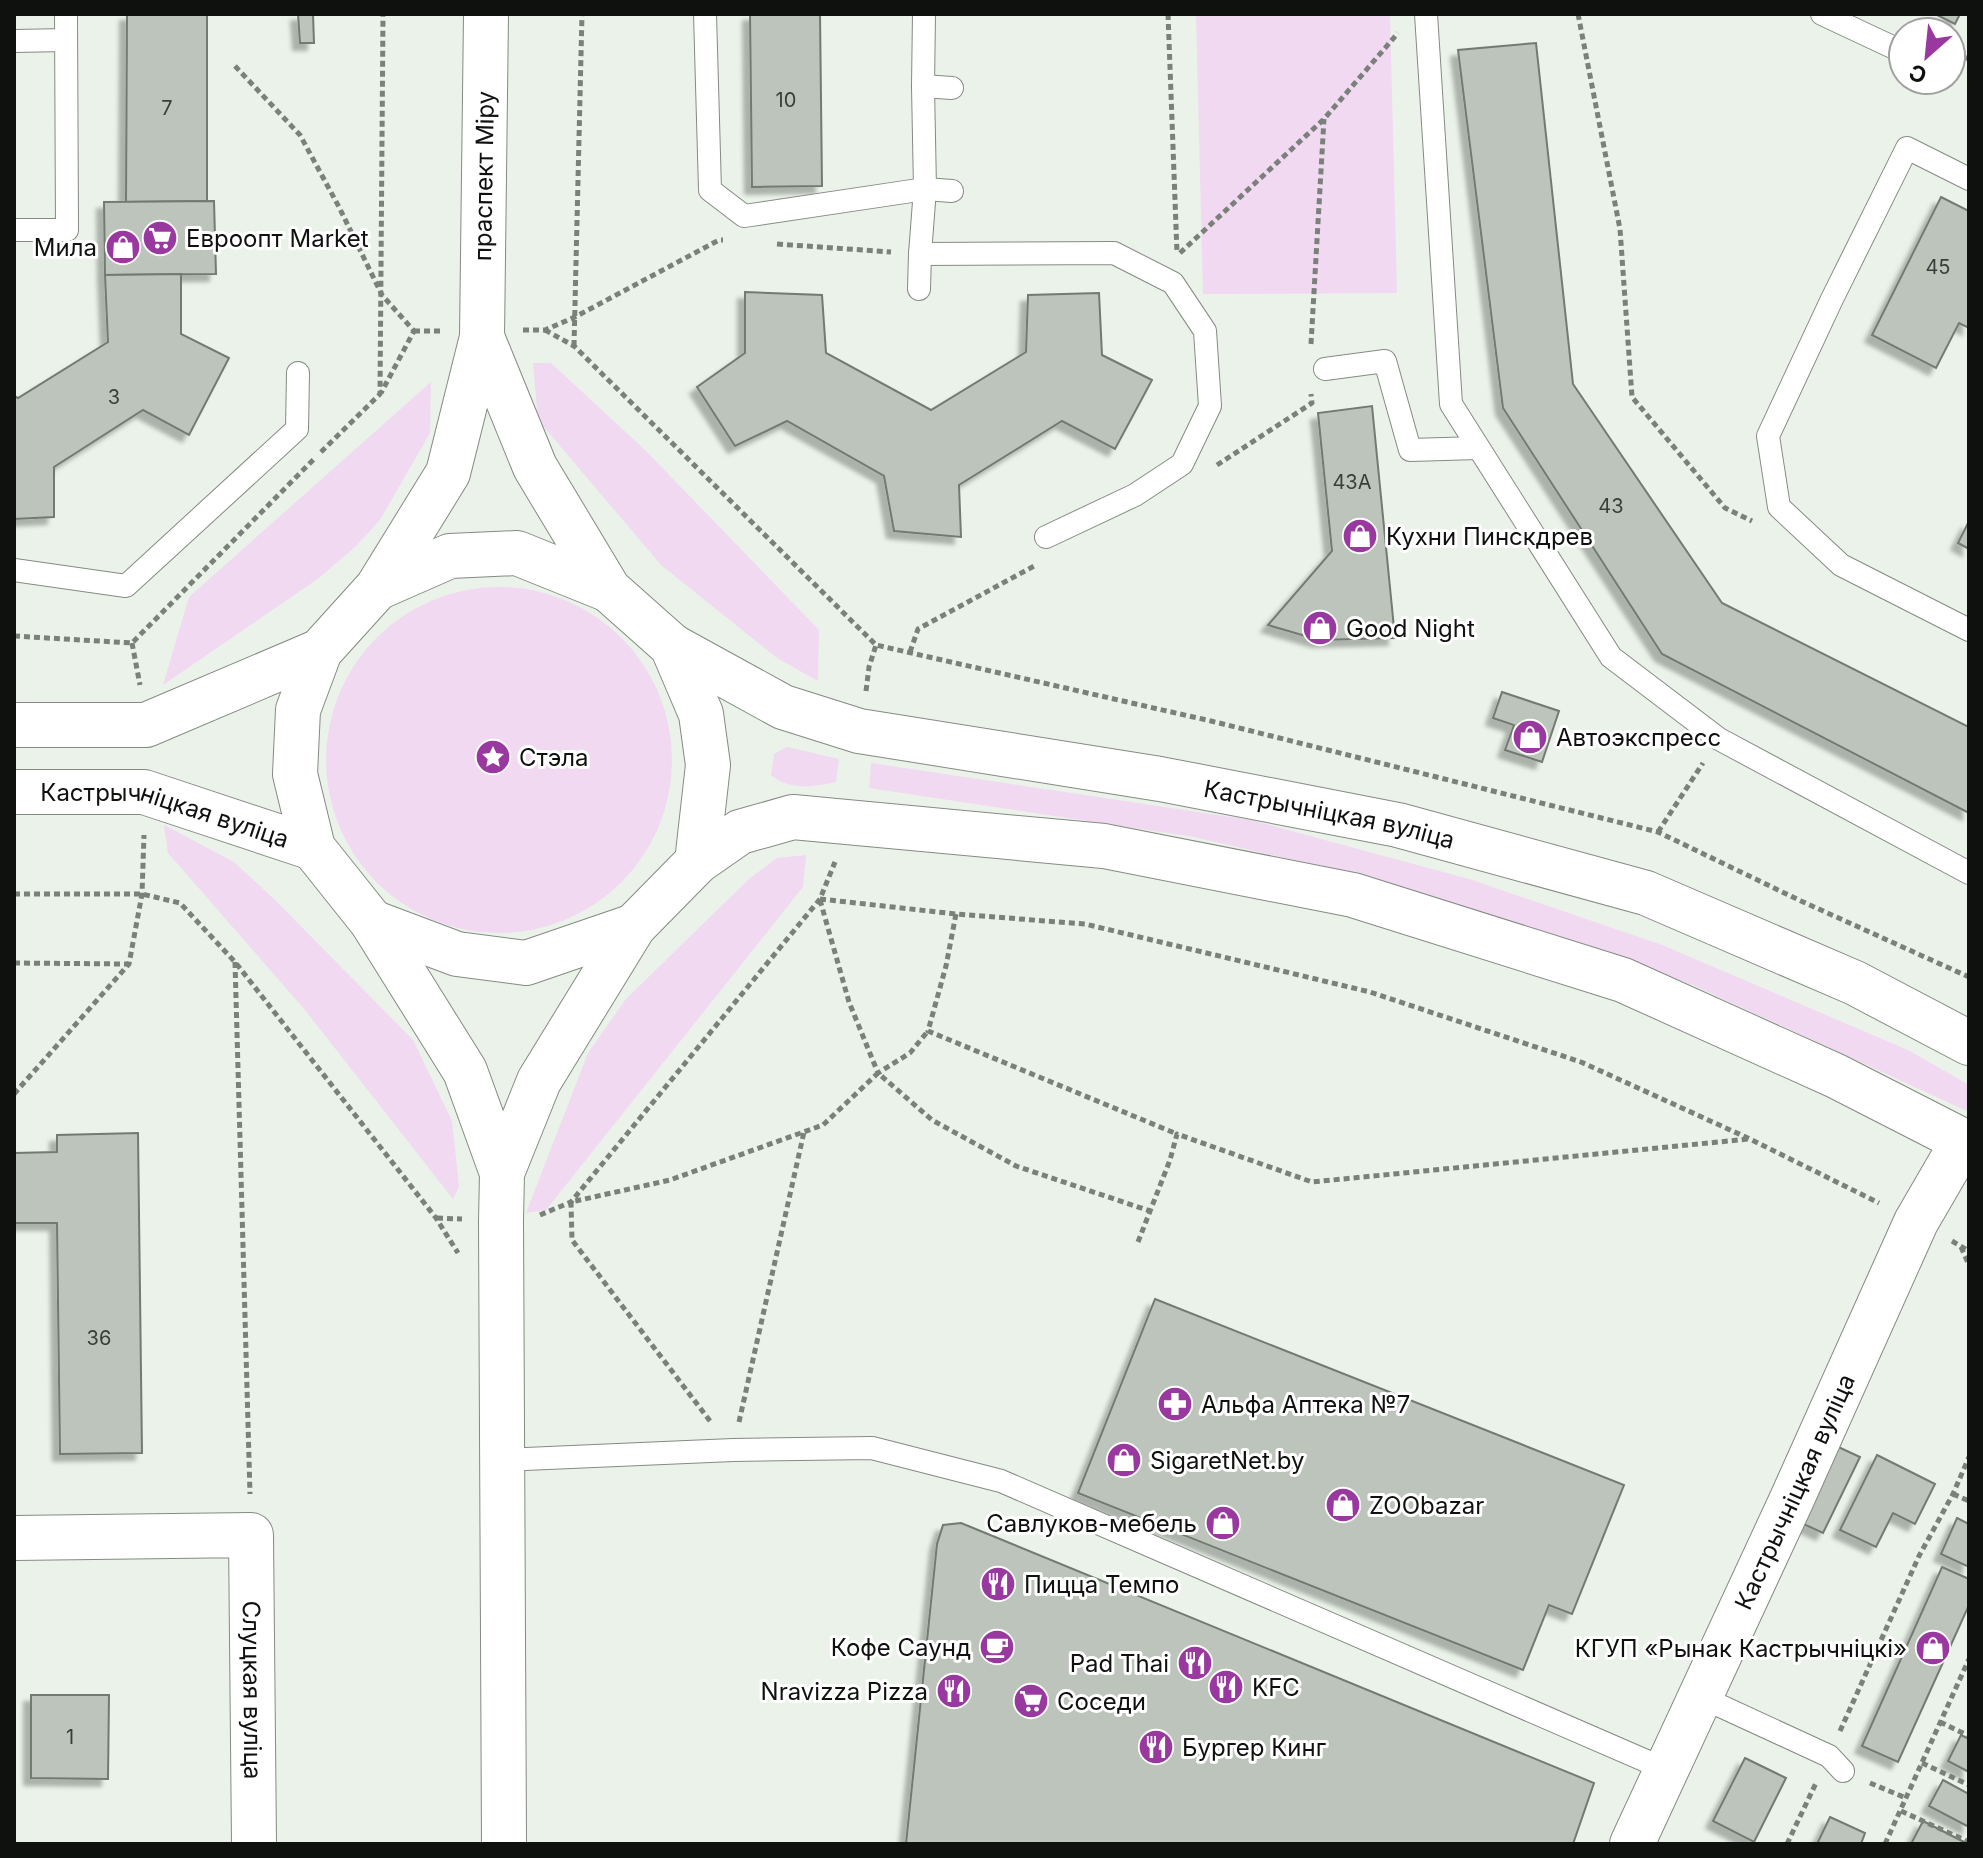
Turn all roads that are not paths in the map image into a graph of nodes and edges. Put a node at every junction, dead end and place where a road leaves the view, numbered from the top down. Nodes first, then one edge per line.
1 (66, 14) edge
2 (486, 14) edge
3 (705, 14) edge
4 (924, 14) edge
5 (1426, 14) edge
6 (1822, 14) edge
7 (66, 40) junction
8 (14, 41) edge
9 (1887, 44) edge
10 (923, 86) junction
11 (952, 88) dead end
12 (1969, 179) edge
13 (925, 189) junction
14 (952, 191) dead end
15 (14, 230) edge
16 (920, 254) junction
17 (919, 289) dead end
18 (482, 337) junction
19 (1318, 362) road end
20 (298, 373) dead end
21 (1478, 448) junction
22 (1046, 537) dead end
23 (14, 570) edge
24 (377, 588) junction
25 (609, 590) junction
26 (1969, 630) edge
27 (672, 646) junction
28 (320, 651) junction
29 (14, 725) edge
30 (14, 792) edge
31 (313, 848) junction
32 (697, 862) junction
33 (1969, 873) edge
34 (372, 922) junction
35 (634, 926) junction
36 (1969, 1043) edge
37 (1966, 1143) edge
38 (502, 1173) junction
39 (502, 1460) junction
40 (14, 1538) edge
41 (1701, 1697) junction
42 (1836, 1764) road end
43 (1667, 1770) junction
44 (254, 1844) edge
45 (504, 1844) edge
46 (1632, 1844) edge

1 - 7 lane
2 - 18 main road, праспект Міру
3 - 13 lane
4 - 10 lane
5 - 21 lane
6 - 9 lane
7 - 8 lane
7 - 15 lane
10 - 11 lane
10 - 13 lane
12 - 26 lane
13 - 14 lane
13 - 16 lane
16 - 17 lane
16 - 22 lane
18 - 24 main road
18 - 25 main road
19 - 21 lane
20 - 23 lane
21 - 33 lane
24 - 25 main road
24 - 28 main road
25 - 27 main road
27 - 32 main road
27 - 36 main road, Кастрычніцкая вуліца
28 - 29 main road
28 - 31 main road
30 - 31 main road, Кастрычніцкая вуліца
31 - 34 main road
32 - 35 main road, Кастрычніцкая вуліца
32 - 37 main road, Кастрычніцкая вуліца
34 - 35 main road
34 - 38 main road
35 - 38 main road
37 - 41 main road, Кастрычніцкая вуліца
38 - 39 main road
39 - 43 lane
39 - 45 main road
40 - 44 main road, Слуцкая вуліца
41 - 42 lane
41 - 43 main road, Кастрычніцкая вуліца
43 - 46 main road, Кастрычніцкая вуліца

